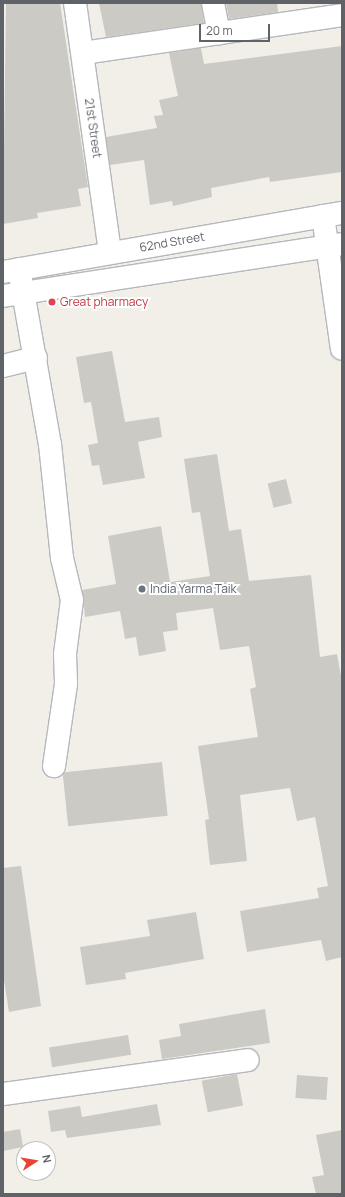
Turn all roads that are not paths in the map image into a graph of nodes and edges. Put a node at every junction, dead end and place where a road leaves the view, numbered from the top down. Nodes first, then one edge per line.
1 (75, 3) edge
2 (213, 3) edge
3 (342, 15) edge
4 (219, 33) junction
5 (83, 53) junction
6 (332, 215) edge
7 (335, 245) edge
8 (110, 253) junction
9 (11, 271) edge
10 (14, 295) edge
11 (342, 349) edge
12 (36, 358) junction
13 (3, 366) edge
14 (54, 766) dead end
15 (248, 1060) dead end
16 (3, 1094) edge

1 - 5 street, 21st Street
2 - 4 street
3 - 4 street
4 - 5 street
5 - 8 street, 21st Street
6 - 7 street
6 - 8 street, 62nd Street
7 - 10 street
7 - 11 street
8 - 9 street, 62nd Street
9 - 10 street
10 - 12 street
12 - 13 street
12 - 14 street
15 - 16 street

